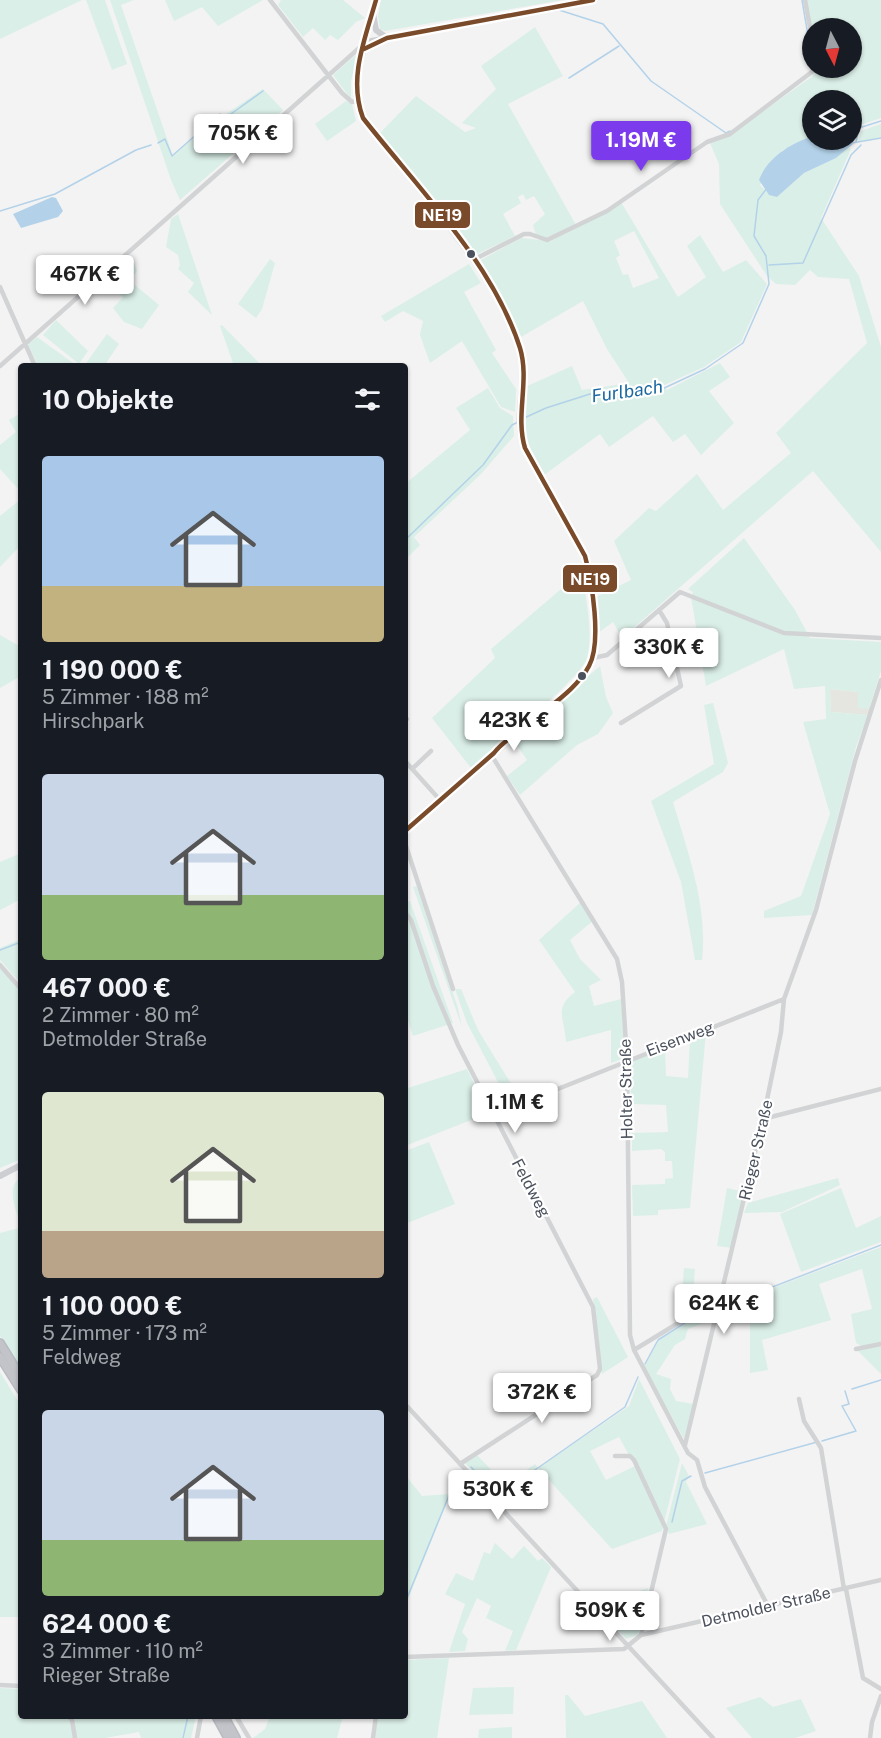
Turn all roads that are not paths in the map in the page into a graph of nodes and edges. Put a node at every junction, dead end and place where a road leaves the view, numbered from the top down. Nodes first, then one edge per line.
1 (270, 0) edge
2 (376, 0) edge
3 (593, 0) edge
4 (805, 0) edge
5 (373, 14) junction
6 (808, 18) edge
7 (387, 38) junction
8 (366, 46) junction
9 (328, 75) junction
10 (804, 78) edge
11 (356, 101) junction
12 (473, 260) junction
13 (0, 287) edge
14 (25, 344) junction
15 (34, 363) edge
16 (0, 366) edge
17 (659, 610) junction
18 (881, 638) edge
19 (593, 658) junction
20 (881, 680) edge
21 (621, 723) dead end
22 (431, 751) dead end
23 (493, 755) junction
24 (408, 764) edge
25 (412, 769) junction
26 (440, 800) junction
27 (408, 828) edge
28 (408, 852) edge
29 (408, 916) edge
30 (0, 965) edge
31 (18, 986) edge
32 (453, 989) dead end
33 (784, 999) junction
34 (627, 1060) junction
35 (881, 1089) edge
36 (510, 1108) dead end
37 (763, 1119) junction
38 (18, 1167) edge
39 (0, 1176) edge
40 (721, 1300) junction
41 (0, 1343) edge
42 (881, 1344) edge
43 (856, 1349) dead end
44 (634, 1350) junction
45 (0, 1357) edge
46 (18, 1372) edge
47 (18, 1385) edge
48 (799, 1399) dead end
49 (408, 1407) edge
50 (685, 1445) junction
51 (615, 1456) dead end
52 (460, 1464) junction
53 (881, 1580) edge
54 (845, 1589) junction
55 (768, 1606) junction
56 (641, 1635) junction
57 (629, 1646) junction
58 (408, 1657) edge
59 (0, 1685) edge
60 (18, 1686) edge
61 (881, 1689) edge
62 (881, 1696) edge
63 (71, 1719) edge
64 (201, 1719) edge
65 (218, 1719) edge
66 (226, 1719) edge
67 (238, 1719) edge
68 (376, 1719) edge
69 (75, 1738) edge
70 (197, 1738) edge
71 (228, 1738) edge
72 (236, 1738) edge
73 (249, 1738) edge
74 (373, 1738) edge
75 (713, 1738) edge
76 (870, 1738) edge

1 - 9 street
2 - 5 street
3 - 7 main road
4 - 6 street
5 - 7 main road
5 - 8 street
7 - 8 main road
8 - 9 street
8 - 11 main road
9 - 11 street
9 - 14 street
10 - 12 street
11 - 12 main road
12 - 19 main road
13 - 14 street
14 - 15 street
14 - 16 street
17 - 18 street
17 - 19 street
17 - 21 street
19 - 23 main road
20 - 33 street, Rieger Straße
22 - 25 street
23 - 26 main road
23 - 34 street, Holter Straße
24 - 25 street
25 - 26 street
26 - 27 main road
28 - 32 street
29 - 52 street, Feldweg
30 - 31 street
33 - 34 street, Eisenweg
33 - 37 street, Rieger Straße
34 - 36 street, Eisenweg
34 - 44 street, Holter Straße
35 - 37 street
37 - 40 street, Rieger Straße
38 - 39 main road
40 - 44 street
40 - 50 street, Rieger Straße
41 - 46 highway
42 - 43 street
44 - 50 street, Holter Straße
45 - 47 highway
48 - 54 street
49 - 52 street
50 - 55 street
51 - 56 street
52 - 57 street
53 - 54 street, Detmolder Straße
54 - 55 street, Detmolder Straße
54 - 61 street, Detmolder Straße
55 - 56 street, Detmolder Straße
56 - 57 street, Detmolder Straße
57 - 58 street
57 - 75 street
59 - 60 street
62 - 76 street
63 - 69 street
64 - 70 street
65 - 71 highway
66 - 72 highway
67 - 73 street
68 - 74 street

